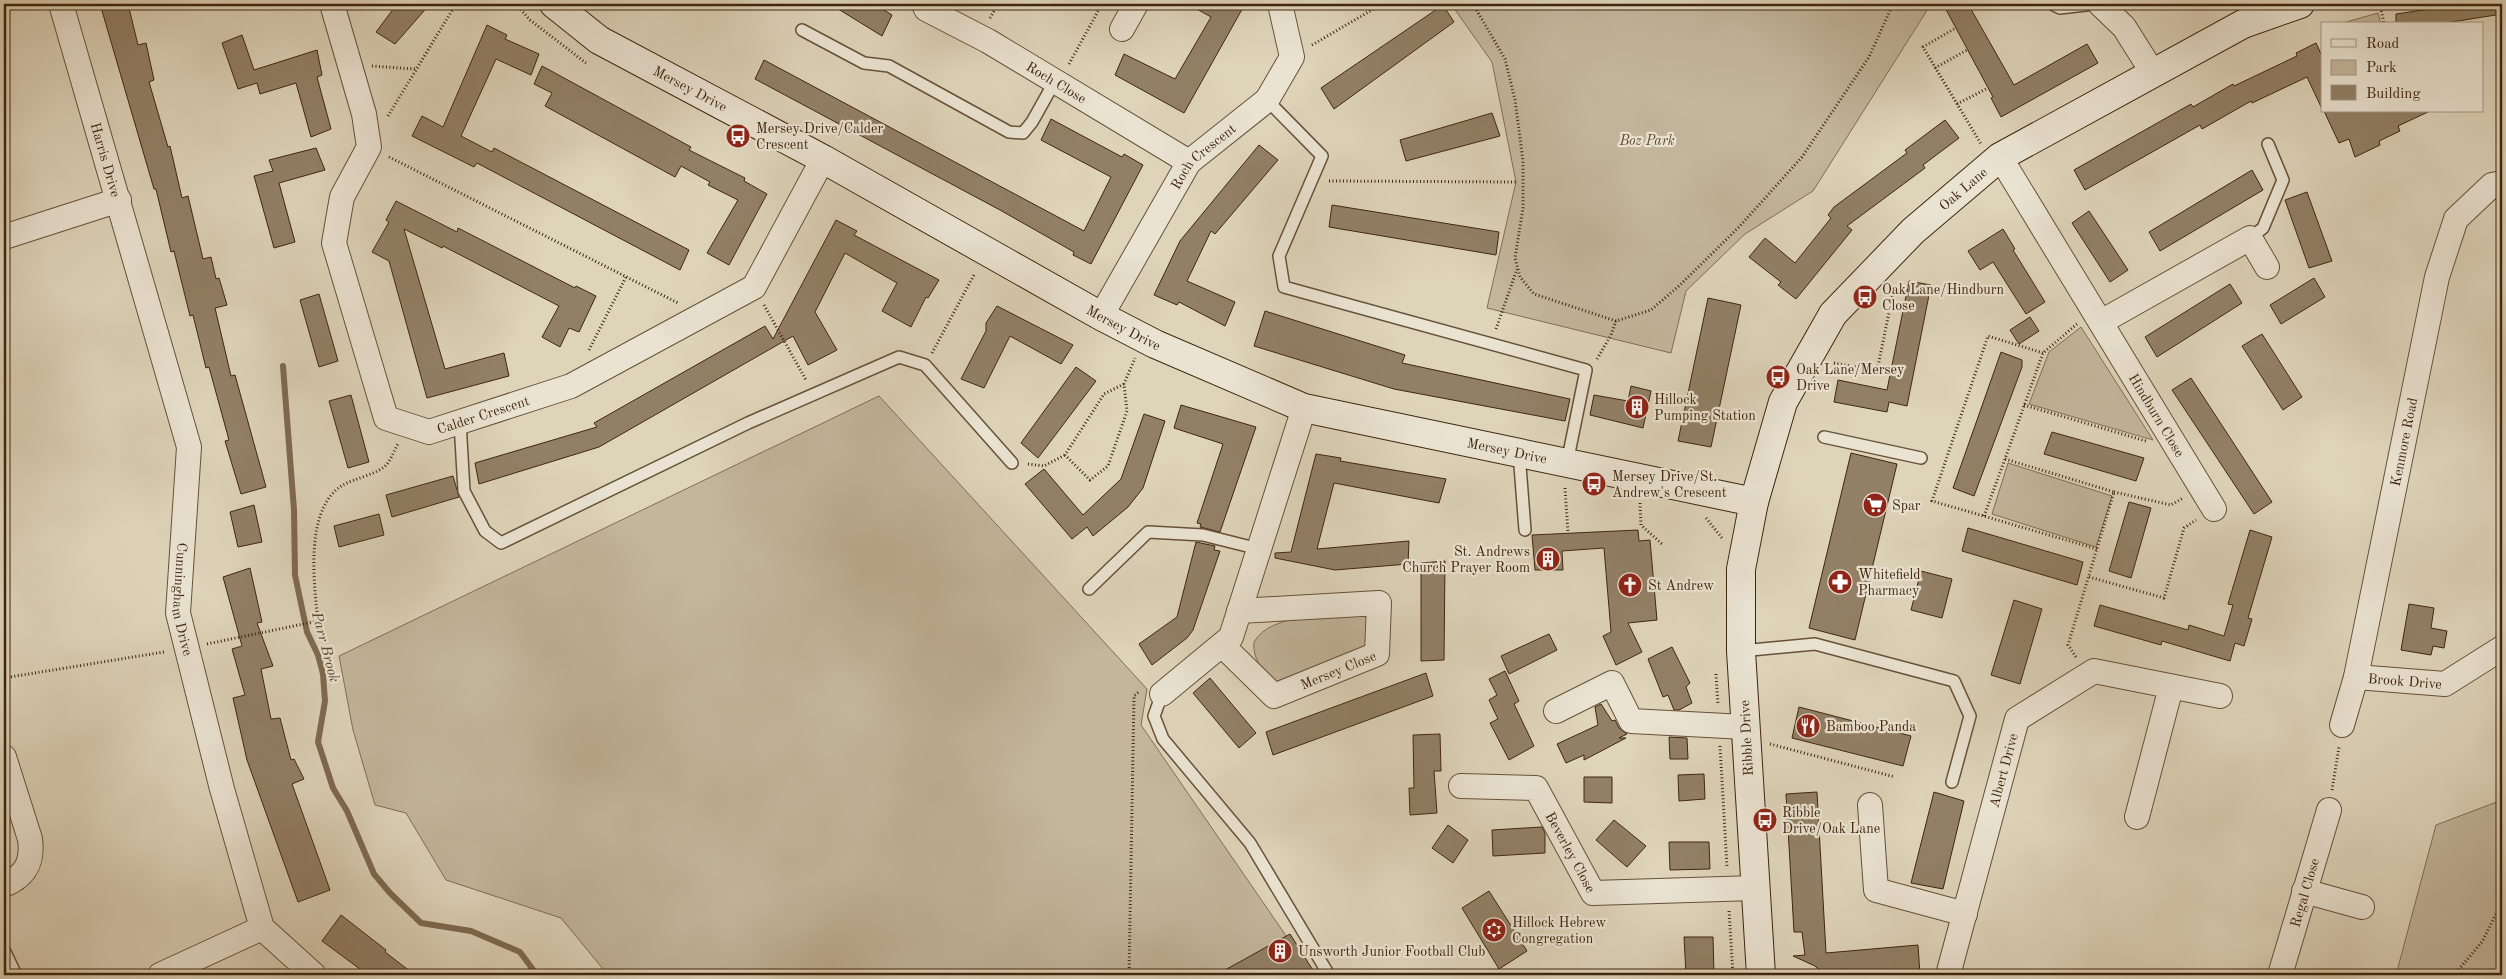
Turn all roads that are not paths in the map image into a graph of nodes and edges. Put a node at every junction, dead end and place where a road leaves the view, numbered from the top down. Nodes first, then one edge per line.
1 (61, 4) edge
2 (332, 4) edge
3 (554, 4) edge
4 (924, 4) edge
5 (1136, 4) edge
6 (1280, 4) edge
7 (2052, 4) edge
8 (2094, 4) edge
9 (2100, 4) edge
10 (2300, 4) edge
11 (1122, 29) dead end
12 (802, 30) dead end
13 (2153, 73) junction
14 (1057, 82) junction
15 (1267, 100) junction
16 (2268, 144) dead end
17 (823, 159) junction
18 (1996, 160) junction
19 (1189, 162) junction
20 (2502, 183) edge
21 (119, 200) junction
22 (4, 237) edge
23 (2250, 238) junction
24 (2266, 267) dead end
25 (1101, 316) junction
26 (2097, 316) junction
27 (1304, 408) junction
28 (460, 422) junction
29 (1824, 437) dead end
30 (1519, 453) junction
31 (1921, 458) dead end
32 (1012, 463) road end
33 (1563, 479) junction
34 (1754, 502) junction
35 (2214, 509) road end
36 (1525, 530) dead end
37 (1259, 550) junction
38 (1088, 589) dead end
39 (1240, 611) junction
40 (1222, 645) junction
41 (2502, 648) edge
42 (1741, 651) junction
43 (2356, 677) junction
44 (2171, 686) junction
45 (1165, 692) joint
46 (2220, 696) dead end
47 (1556, 710) dead end
48 (2342, 725) road end
49 (1737, 730) junction
50 (4, 757) edge
51 (1952, 782) dead end
52 (1460, 786) dead end
53 (1870, 805) dead end
54 (2329, 810) road end
55 (2137, 817) dead end
56 (4, 885) edge
57 (1755, 888) junction
58 (2304, 892) junction
59 (2362, 907) dead end
60 (1965, 914) junction
61 (262, 928) junction
62 (4, 950) edge
63 (16, 975) edge
64 (160, 975) edge
65 (314, 975) edge
66 (1329, 975) edge
67 (1761, 975) edge
68 (1948, 975) edge
69 (2280, 975) edge

1 - 21 street, Harris Drive
2 - 28 street, Calder Crescent
3 - 17 street, Mersey Drive
4 - 14 street, Roch Close
5 - 11 street
6 - 15 street, Roch Crescent
7 - 8 lane
9 - 13 street
10 - 13 street, Oak Lane
12 - 14 lane
13 - 18 street, Oak Lane
14 - 19 street, Roch Close
15 - 19 street, Roch Crescent
15 - 33 lane
16 - 23 lane
17 - 25 street, Mersey Drive
17 - 28 street, Calder Crescent
18 - 26 street, Hindburn Close
18 - 34 street, Oak Lane
19 - 25 street, Roch Crescent
20 - 43 street, Kenmore Road
21 - 22 street, Harris Drive
21 - 61 street, Cunningham Drive
23 - 24 street
23 - 26 street
25 - 27 street, Mersey Drive
26 - 35 street, Hindburn Close
27 - 30 street, Mersey Drive
27 - 37 street
28 - 32 lane
29 - 31 lane
30 - 33 street, Mersey Drive
30 - 36 lane
33 - 34 street, Mersey Drive
34 - 42 street, Ribble Drive
37 - 38 lane
37 - 39 street
39 - 40 street
39 - 40 street, Mersey Close
40 - 45 street
41 - 43 street, Brook Drive
42 - 49 street, Ribble Drive
42 - 51 lane
43 - 48 street, Kenmore Road
44 - 46 street
44 - 55 street
44 - 60 street, Albert Drive
45 - 66 lane
47 - 49 street
49 - 57 street, Ribble Drive
50 - 56 street
52 - 57 street, Beverley Close
53 - 60 street
54 - 58 street, Regal Close
57 - 67 street, Ribble Drive
58 - 59 street
58 - 69 street, Regal Close
60 - 68 street, Albert Drive
61 - 64 street
61 - 65 street
62 - 63 lane

